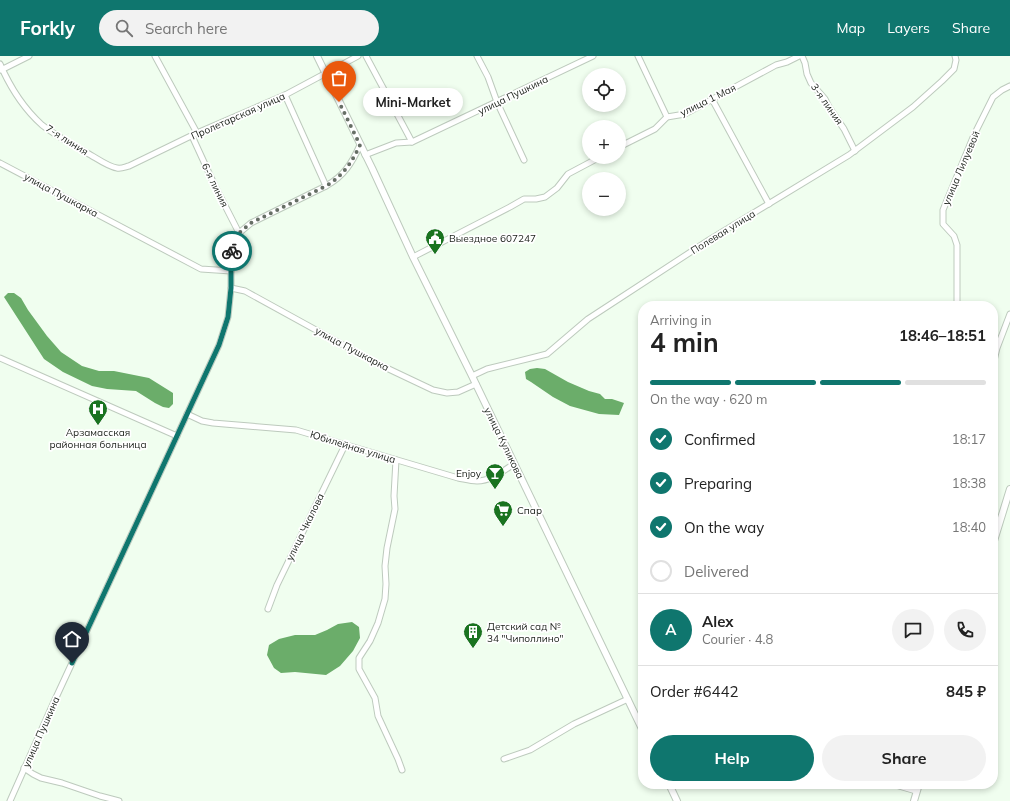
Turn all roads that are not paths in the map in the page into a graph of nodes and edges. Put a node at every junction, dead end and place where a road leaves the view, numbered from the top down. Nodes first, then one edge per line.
1 (29, 56) edge
2 (155, 56) edge
3 (317, 56) edge
4 (358, 56) edge
5 (366, 56) edge
6 (477, 56) edge
7 (593, 56) edge
8 (638, 56) edge
9 (801, 56) edge
10 (955, 58) edge
11 (1, 68) edge
12 (326, 74) junction
13 (1010, 86) edge
14 (285, 95) junction
15 (712, 99) junction
16 (497, 102) junction
17 (667, 117) junction
18 (194, 135) junction
19 (412, 142) junction
20 (626, 144) edge
21 (360, 145) junction
22 (855, 151) junction
23 (366, 155) junction
24 (524, 160) dead end
25 (0, 163) edge
26 (587, 164) edge
27 (116, 168) joint
28 (326, 186) junction
29 (769, 204) junction
30 (239, 233) junction
31 (413, 257) junction
32 (231, 270) junction
33 (231, 288) junction
34 (957, 301) edge
35 (1010, 314) edge
36 (998, 348) edge
37 (0, 358) edge
38 (472, 376) junction
39 (476, 384) junction
40 (187, 414) junction
41 (177, 436) junction
42 (345, 445) junction
43 (396, 460) junction
44 (514, 464) junction
45 (1010, 489) edge
46 (998, 528) edge
47 (268, 609) dead end
48 (628, 699) junction
49 (638, 720) edge
50 (504, 759) dead end
51 (24, 768) junction
52 (402, 770) dead end
53 (671, 789) edge
54 (909, 789) edge
55 (916, 791) joint
56 (10, 799) edge
57 (119, 801) edge
58 (677, 801) edge
59 (914, 801) edge

1 - 11 street
2 - 18 street, 6-я линия
3 - 12 main road, улица Куликова
4 - 12 street, Пролетарская улица
5 - 19 street
6 - 16 street
7 - 16 street, улица Пушкина
8 - 17 street
9 - 15 street, улица 1 Мая
9 - 22 street, 3-я линия
10 - 22 street, Полевая улица
11 - 27 street, 7-я линия
12 - 14 street, Пролетарская улица
12 - 21 main road, улица Куликова
13 - 34 street, улица Лилуевой
14 - 18 street, Пролетарская улица
14 - 28 street
15 - 17 street, улица 1 Мая
15 - 29 street
16 - 19 street, улица Пушкина
16 - 24 street
17 - 20 street, улица 1 Мая
18 - 27 street, Пролетарская улица
18 - 30 street, 6-я линия
19 - 23 street, улица Пушкина
21 - 23 main road, улица Куликова
21 - 28 street
22 - 29 street, Полевая улица
23 - 31 main road, улица Куликова
25 - 32 street, улица Пушкарка
26 - 31 street
28 - 30 street
29 - 38 street, Полевая улица
30 - 32 street, улица Пушкина
31 - 38 main road, улица Куликова
32 - 33 street, улица Пушкина
33 - 39 street, улица Пушкарка
33 - 40 street, улица Пушкина
35 - 36 street
37 - 41 street
38 - 39 main road, улица Куликова
39 - 44 main road, улица Куликова
40 - 41 street, улица Пушкина
40 - 42 street, Юбилейная улица
41 - 51 street, улица Пушкина
42 - 43 street, Юбилейная улица
42 - 47 street, улица Чкалова
43 - 44 street, Юбилейная улица
43 - 52 street
44 - 48 main road, улица Куликова
45 - 46 main road
48 - 49 main road, улица Куликова
48 - 50 street
51 - 56 street, улица Пушкина
51 - 57 street
53 - 58 main road
54 - 55 street
55 - 59 main road

